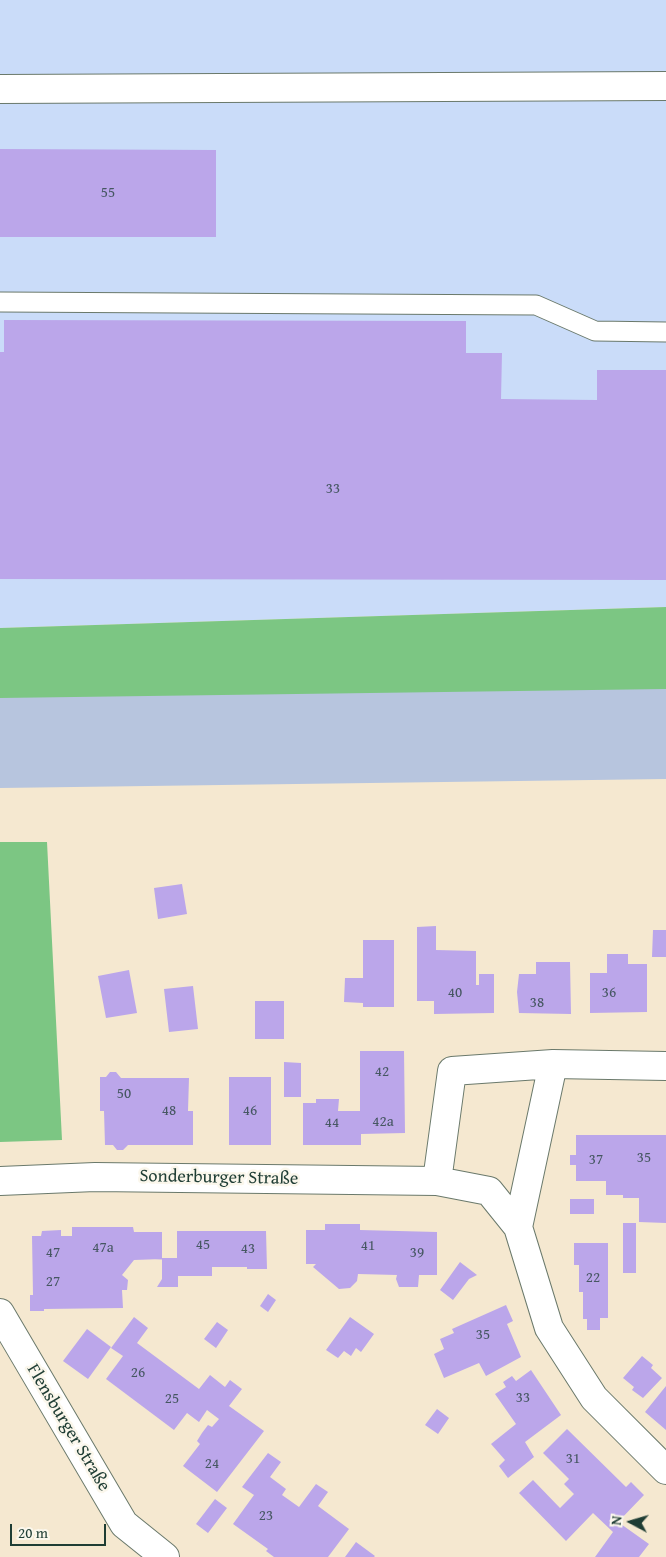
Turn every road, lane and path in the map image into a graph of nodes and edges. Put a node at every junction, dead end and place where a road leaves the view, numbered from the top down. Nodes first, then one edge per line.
1 (666, 86) edge
2 (0, 89) edge
3 (0, 302) edge
4 (666, 332) edge
5 (553, 1064) junction
6 (666, 1066) edge
7 (0, 1181) edge
8 (438, 1182) junction
9 (518, 1227) junction
10 (0, 1314) edge
11 (666, 1470) edge
12 (165, 1557) edge

1 - 2 street
3 - 4 lane
5 - 6 street
5 - 8 street
5 - 9 street
7 - 8 street, Sonderburger Straße
8 - 9 street, Sonderburger Straße
9 - 11 street
10 - 12 street, Flensburger Straße

